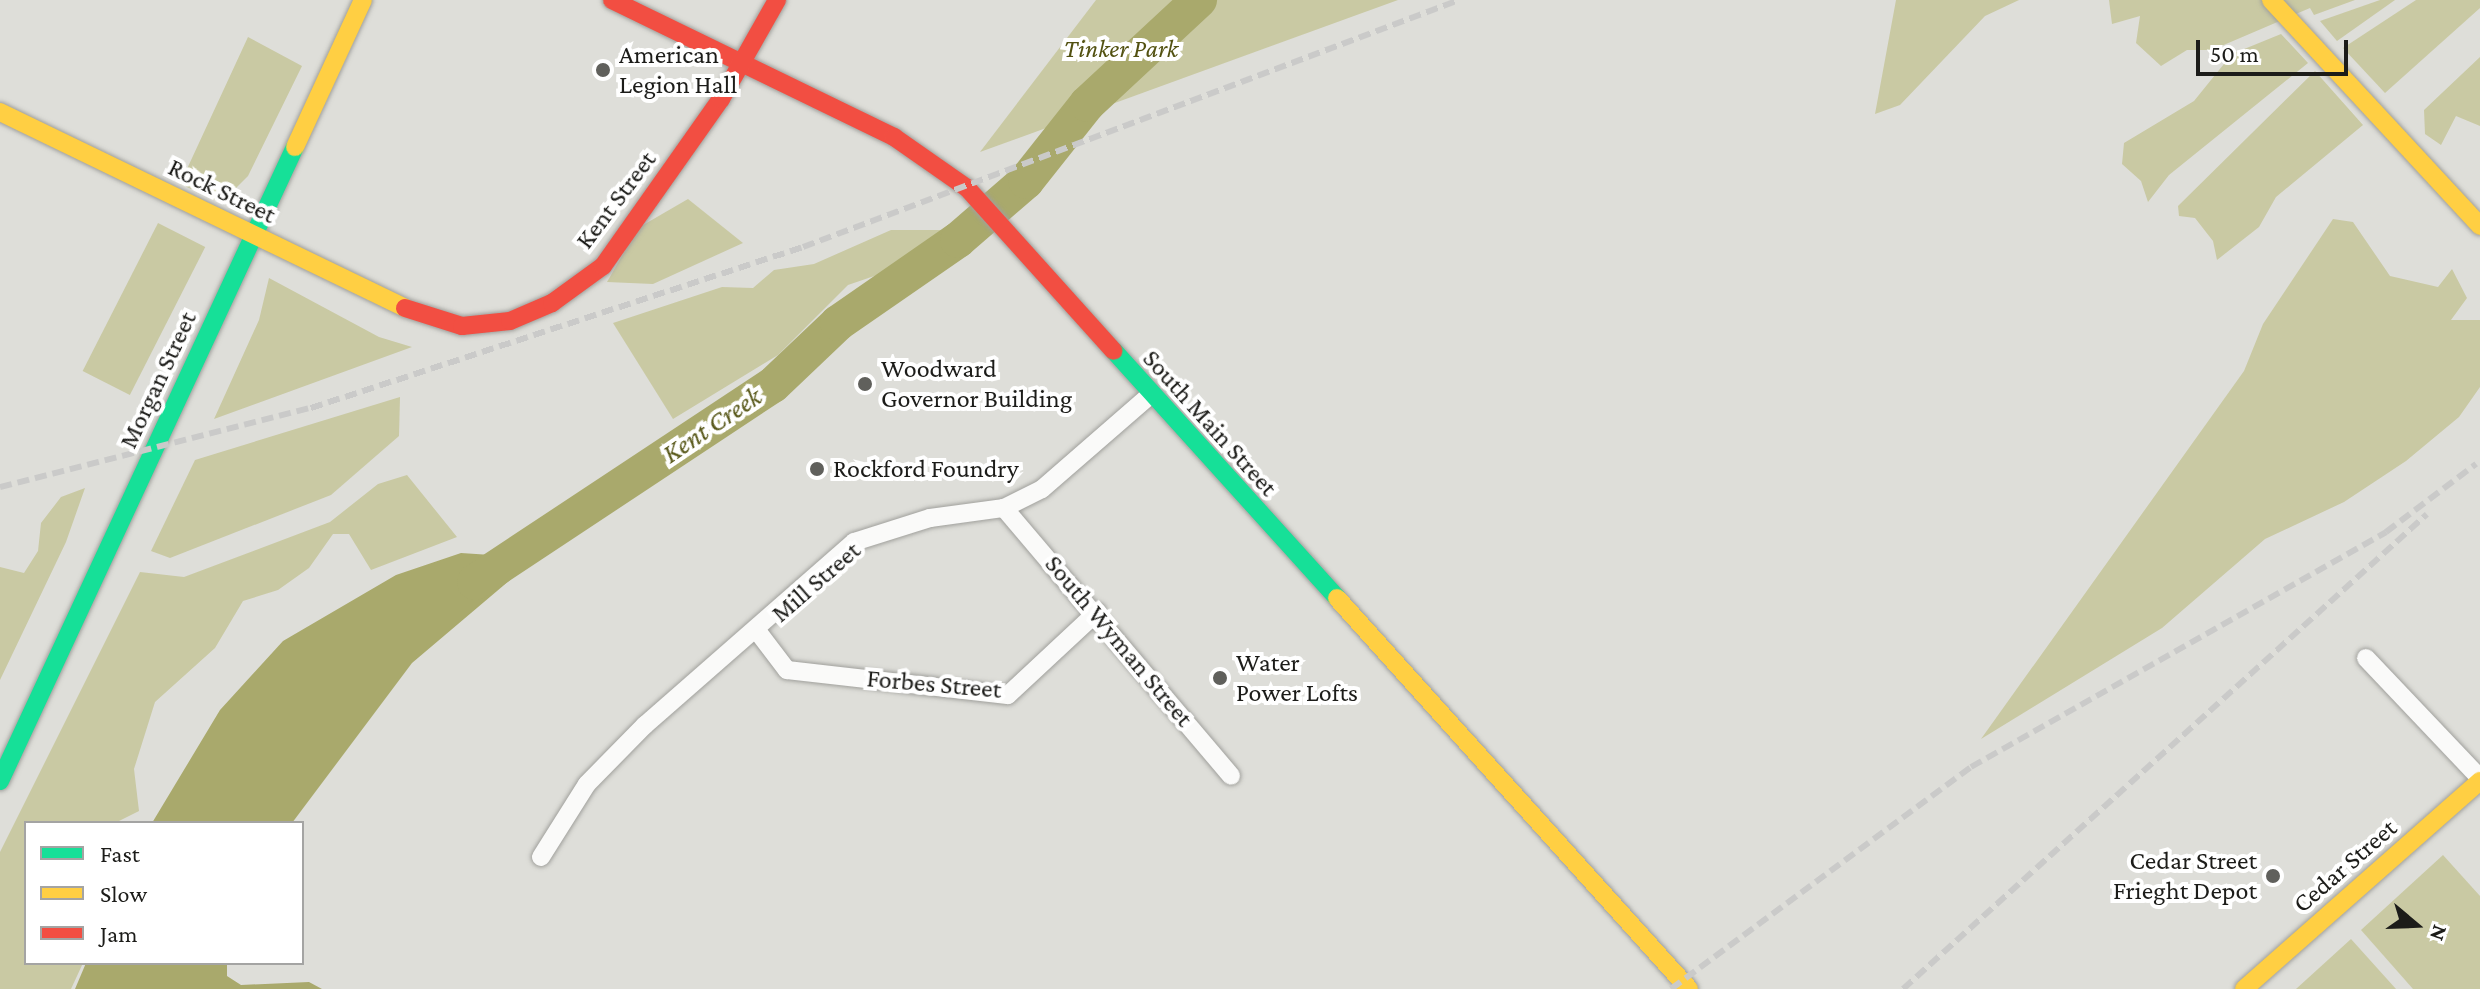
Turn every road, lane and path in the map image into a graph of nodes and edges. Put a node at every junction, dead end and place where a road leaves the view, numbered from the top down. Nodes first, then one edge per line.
1 (363, 0) edge
2 (612, 0) edge
3 (777, 0) edge
4 (2271, 0) edge
5 (744, 64) junction
6 (0, 112) edge
7 (2480, 226) edge
8 (254, 235) junction
9 (422, 316) joint
10 (1149, 396) junction
11 (1004, 508) junction
12 (1097, 612) junction
13 (758, 632) junction
14 (2366, 658) dead end
15 (1231, 776) dead end
16 (2480, 780) edge
17 (0, 781) edge
18 (541, 857) dead end
19 (1689, 989) edge
20 (2244, 989) edge

1 - 8 main road, Morgan Street
2 - 5 main road, South Main Street
3 - 5 main road, Kent Street
4 - 7 main road
5 - 9 main road, Kent Street
5 - 10 main road, South Main Street
6 - 8 main road, Rock Street
8 - 9 main road, Rock Street
8 - 17 main road, Morgan Street
10 - 11 street, Mill Street
10 - 19 main road, South Main Street
11 - 12 street, South Wyman Street
11 - 13 street, Mill Street
12 - 13 street, Forbes Street
12 - 15 street, South Wyman Street
13 - 18 street, Mill Street
14 - 16 street
16 - 20 main road, Cedar Street

